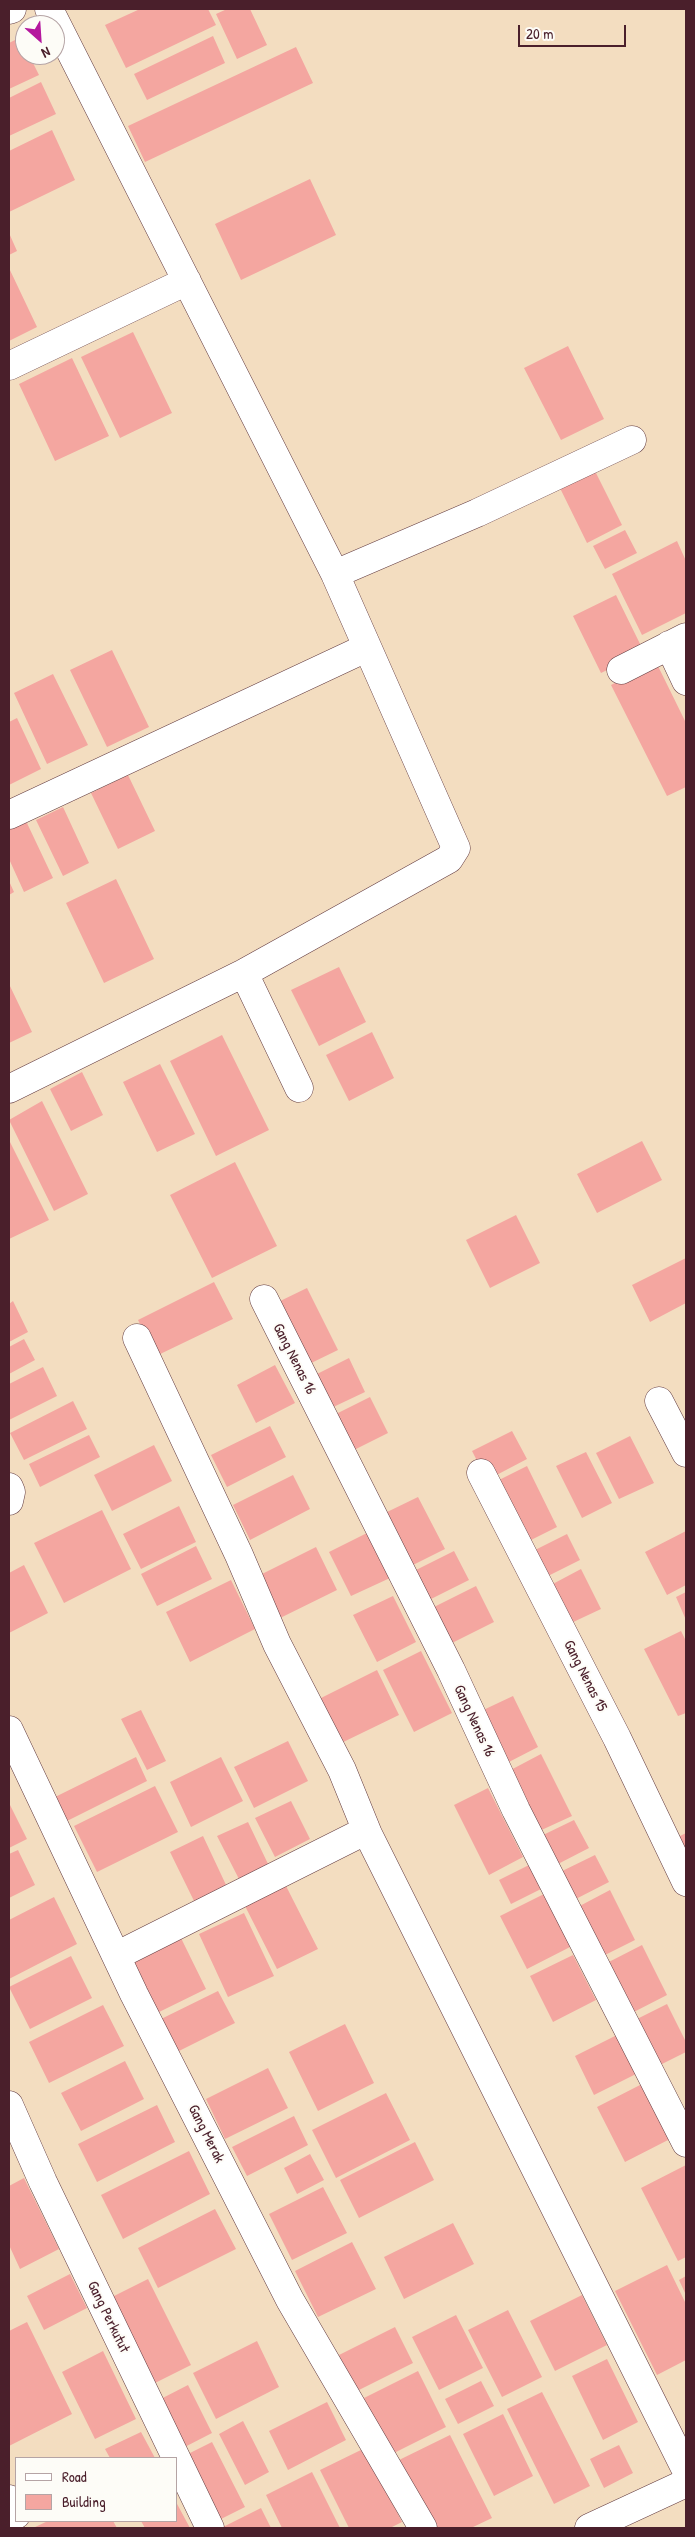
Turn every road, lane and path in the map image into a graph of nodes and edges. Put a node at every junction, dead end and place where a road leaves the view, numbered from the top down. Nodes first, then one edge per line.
1 (49, 9) edge
2 (187, 282) junction
3 (9, 366) edge
4 (632, 440) dead end
5 (335, 574) junction
6 (678, 641) edge
7 (366, 648) junction
8 (621, 670) dead end
9 (686, 681) edge
10 (9, 815) edge
11 (244, 973) junction
12 (299, 1088) dead end
13 (9, 1089) edge
14 (264, 1299) dead end
15 (137, 1338) dead end
16 (660, 1401) dead end
17 (686, 1453) edge
18 (481, 1473) dead end
19 (9, 1487) edge
20 (9, 1501) edge
21 (9, 1730) edge
22 (368, 1834) junction
23 (686, 1882) edge
24 (116, 1956) junction
25 (9, 2105) edge
26 (686, 2142) edge
27 (176, 2457) edge
28 (178, 2462) edge
29 (686, 2470) edge
30 (686, 2483) edge
31 (9, 2499) edge
32 (15, 2513) edge
33 (624, 2521) edge
34 (210, 2528) edge
35 (423, 2528) edge
36 (589, 2528) edge

1 - 2 street
2 - 3 street
2 - 5 street
4 - 5 street
5 - 7 street
6 - 8 street
6 - 9 street
7 - 10 street
7 - 11 street
11 - 12 street
11 - 13 street
14 - 26 street, Gang Nenas 16
15 - 22 street
16 - 17 street
18 - 23 street, Gang Nenas 15
19 - 20 street
21 - 24 street, Gang Merak
22 - 24 street
22 - 29 street
24 - 35 street, Gang Merak
25 - 27 street, Gang Perkutut
28 - 34 street, Gang Perkutut
30 - 33 street
31 - 32 street
33 - 36 street

